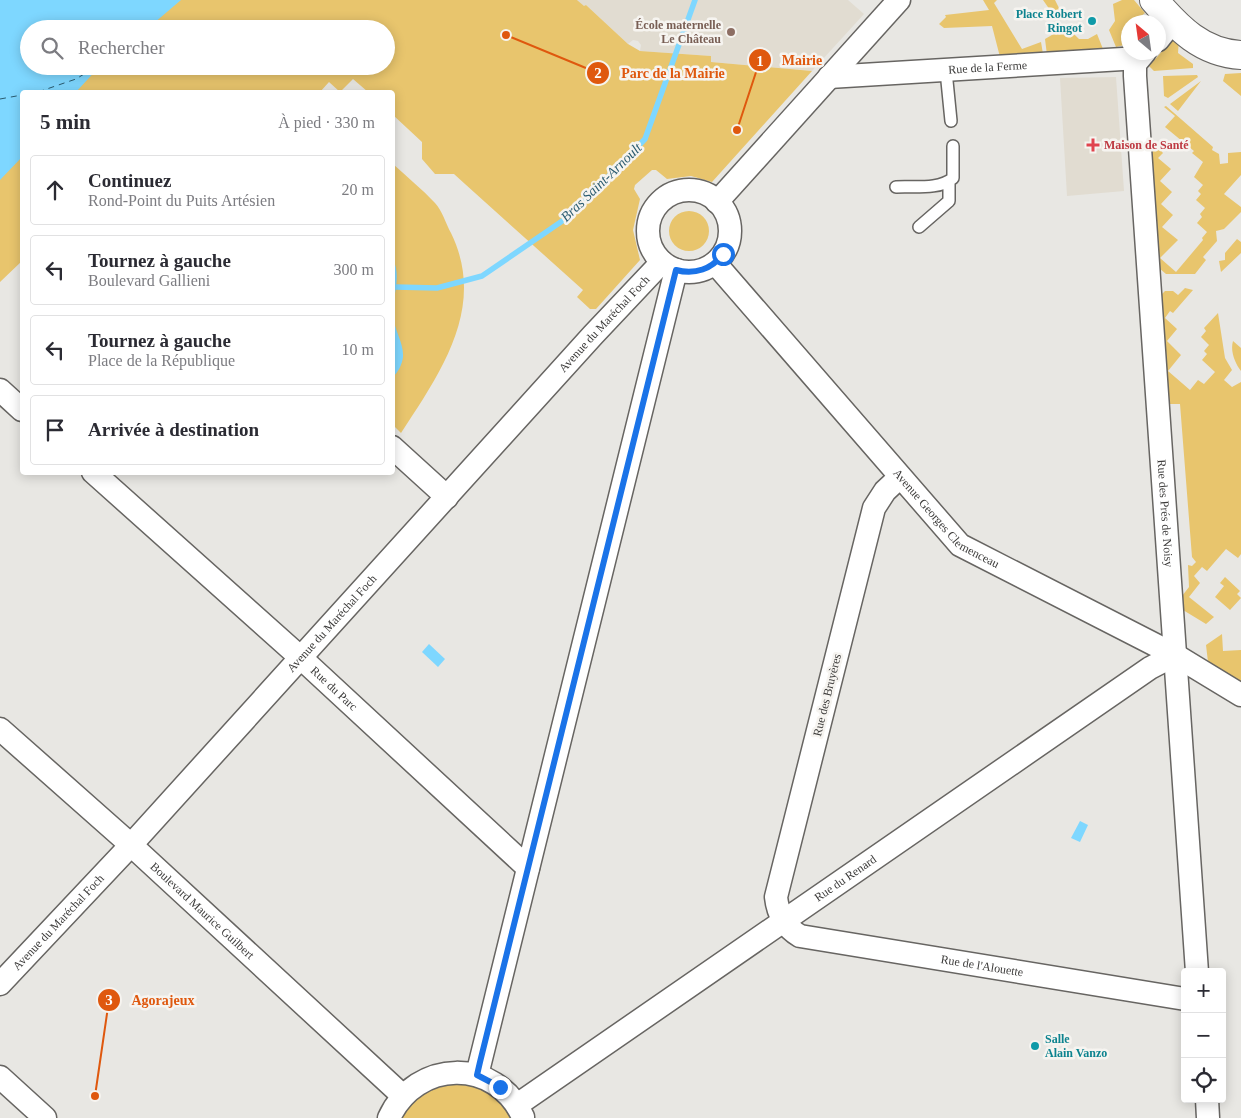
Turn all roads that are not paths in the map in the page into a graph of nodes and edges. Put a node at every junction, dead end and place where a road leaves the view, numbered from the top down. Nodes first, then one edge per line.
1 (899, 0) edge
2 (1154, 0) edge
3 (1160, 15) edge
4 (1166, 31) edge
5 (1241, 55) edge
6 (1121, 57) edge
7 (1139, 60) edge
8 (940, 71) junction
9 (829, 77) junction
10 (951, 121) dead end
11 (953, 146) dead end
12 (949, 182) junction
13 (896, 187) dead end
14 (717, 202) junction
15 (919, 227) dead end
16 (715, 263) junction
17 (669, 266) junction
18 (0, 390) edge
19 (20, 408) edge
20 (395, 450) edge
21 (96, 475) edge
22 (900, 477) junction
23 (447, 497) junction
24 (1175, 655) junction
25 (301, 658) junction
26 (1241, 695) edge
27 (0, 729) edge
28 (131, 845) junction
29 (528, 868) junction
30 (784, 921) junction
31 (1197, 968) edge
32 (0, 984) edge
33 (1181, 998) edge
34 (477, 1075) junction
35 (0, 1077) edge
36 (403, 1096) junction
37 (1207, 1103) edge
38 (520, 1112) edge
39 (45, 1118) edge
40 (389, 1118) edge
41 (1208, 1118) edge

1 - 9 street
2 - 3 main road
4 - 5 main road
6 - 8 street, Rue de la Ferme
7 - 24 street, Rue des Prés de Noisy
8 - 9 street, Rue de la Ferme
8 - 10 lane
9 - 14 street
11 - 12 lane
12 - 13 lane
12 - 15 lane
14 - 16 street
14 - 17 street
16 - 17 street
16 - 22 street, Avenue Georges Clemenceau
17 - 23 street, Avenue du Maréchal Foch
17 - 29 street
18 - 19 street
20 - 23 street
21 - 25 street, Rue du Parc
22 - 24 street, Avenue Georges Clemenceau
22 - 30 street, Rue des Bruyères
23 - 25 street, Avenue du Maréchal Foch
24 - 26 street, Avenue Georges Clemenceau
24 - 30 street, Rue du Renard
24 - 31 street, Rue des Prés de Noisy
25 - 28 street, Avenue du Maréchal Foch
25 - 29 street, Rue du Parc
27 - 28 street, Boulevard Maurice Guilbert
28 - 32 street, Avenue du Maréchal Foch
28 - 36 street, Boulevard Maurice Guilbert
29 - 34 street
30 - 33 street, Rue de l'Alouette
30 - 38 street, Rue du Renard
34 - 36 street
34 - 38 street
35 - 39 street
36 - 40 street
37 - 41 street

